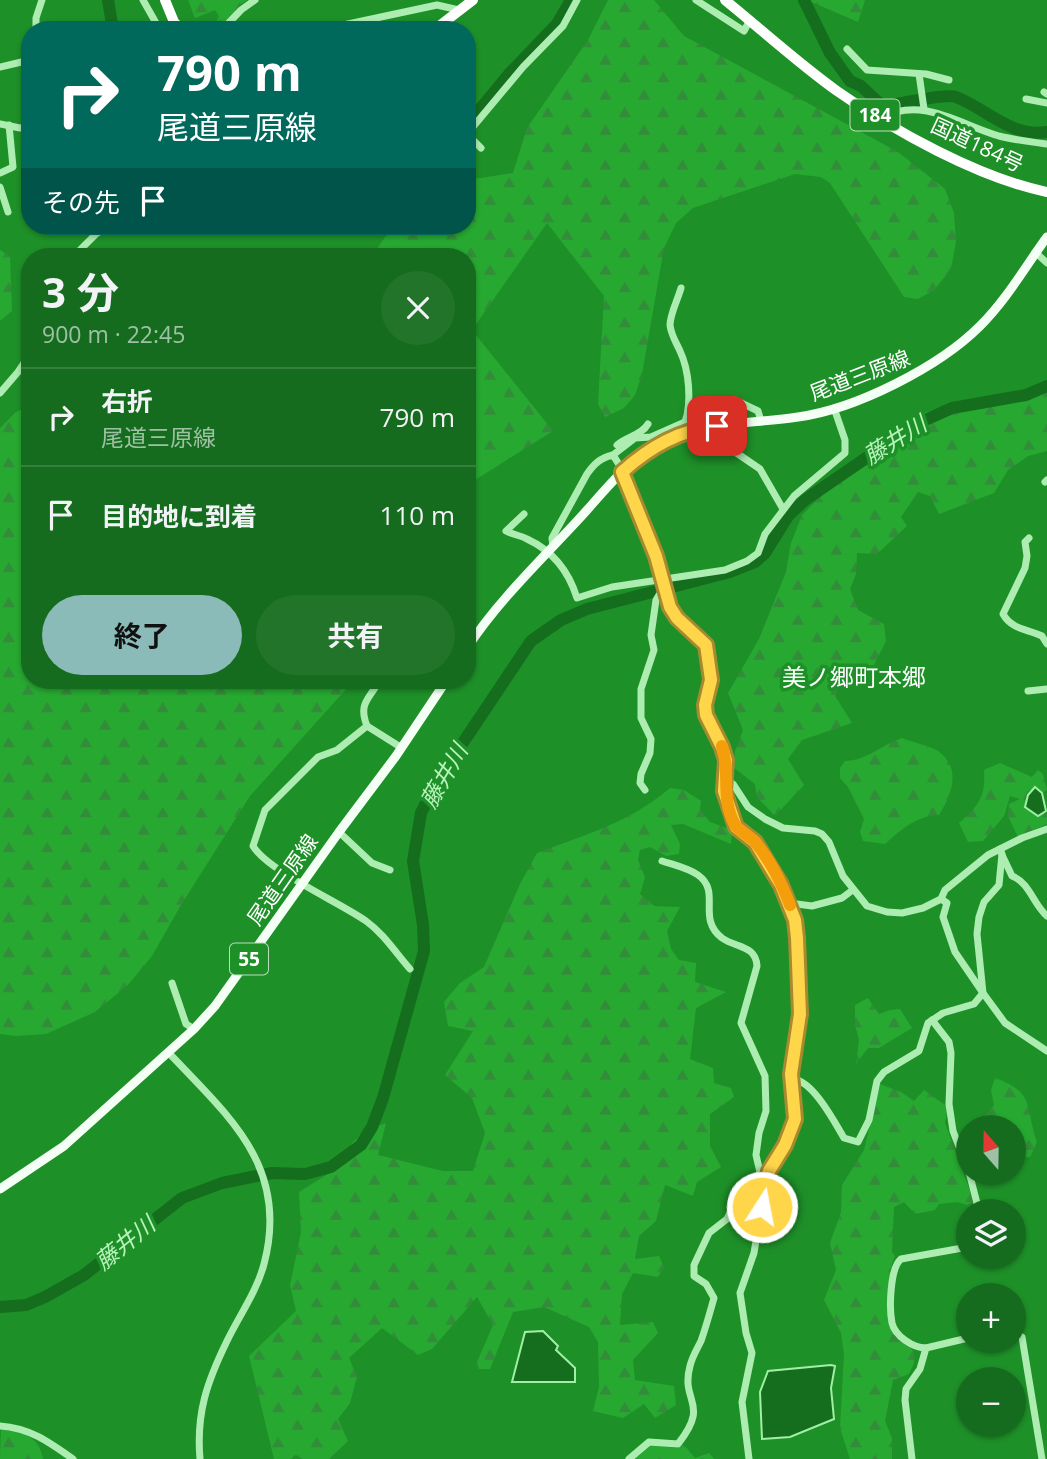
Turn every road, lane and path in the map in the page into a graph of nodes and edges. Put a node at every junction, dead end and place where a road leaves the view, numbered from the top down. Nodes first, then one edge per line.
1 (42, 0) edge
2 (143, 0) edge
3 (164, 0) edge
4 (255, 0) edge
5 (473, 0) edge
6 (577, 0) edge
7 (696, 0) edge
8 (725, 0) edge
9 (459, 10) junction
10 (750, 20) junction
11 (36, 21) edge
12 (155, 21) edge
13 (174, 21) edge
14 (231, 21) edge
15 (362, 21) edge
16 (445, 21) edge
17 (847, 49) dead end
18 (21, 62) edge
19 (0, 67) edge
20 (919, 74) junction
21 (948, 80) dead end
22 (1026, 99) dead end
23 (1047, 103) edge
24 (923, 109) junction
25 (880, 118) junction
26 (476, 123) edge
27 (0, 124) edge
28 (9, 125) junction
29 (21, 128) edge
30 (476, 143) edge
31 (1047, 144) edge
32 (481, 148) dead end
33 (0, 173) edge
34 (0, 187) edge
35 (1047, 192) edge
36 (8, 212) dead end
37 (95, 235) edge
38 (1047, 237) edge
39 (82, 248) edge
40 (1035, 252) junction
41 (1047, 263) edge
42 (681, 288) dead end
43 (21, 369) edge
44 (0, 393) edge
45 (834, 408) junction
46 (688, 414) junction
47 (761, 421) junction
48 (648, 424) dead end
49 (717, 426) junction
50 (613, 455) junction
51 (622, 472) junction
52 (783, 509) junction
53 (524, 514) dead end
54 (1029, 538) dead end
55 (551, 549) junction
56 (662, 578) junction
57 (665, 594) junction
58 (476, 635) edge
59 (1047, 644) edge
60 (373, 689) edge
61 (441, 689) edge
62 (1047, 689) edge
63 (1028, 691) dead end
64 (367, 726) junction
65 (402, 748) junction
66 (726, 779) junction
67 (645, 790) dead end
68 (1047, 829) edge
69 (339, 832) junction
70 (1001, 852) junction
71 (662, 861) dead end
72 (390, 870) dead end
73 (843, 876) junction
74 (302, 884) junction
75 (850, 892) junction
76 (941, 899) junction
77 (789, 903) junction
78 (867, 906) junction
79 (1047, 916) edge
80 (410, 969) dead end
81 (172, 983) dead end
82 (983, 993) junction
83 (932, 1020) junction
84 (194, 1029) junction
85 (1047, 1051) edge
86 (168, 1052) junction
87 (793, 1079) junction
88 (956, 1139) edge
89 (776, 1156) junction
90 (760, 1173) junction
91 (765, 1184) junction
92 (0, 1189) edge
93 (956, 1249) edge
94 (956, 1342) edge
95 (926, 1348) junction
96 (1025, 1353) edge
97 (0, 1426) edge
98 (73, 1459) edge
99 (200, 1459) edge
100 (629, 1459) edge
101 (749, 1459) edge
102 (912, 1459) edge
103 (1042, 1459) edge

1 - 11 street
2 - 12 street
3 - 13 highway
4 - 14 street
5 - 9 highway
6 - 26 street
7 - 10 street
8 - 10 highway, 国道184号 / 184
9 - 15 street
9 - 16 highway
10 - 25 highway, 国道184号 / 184
17 - 20 street
18 - 19 street
20 - 21 street
20 - 24 street
22 - 23 street
24 - 25 street
24 - 31 street
25 - 35 highway, 国道184号 / 184
27 - 28 street
28 - 29 street
28 - 33 street
30 - 32 street
34 - 36 street
37 - 39 street
38 - 40 main road, 尾道三原線
40 - 41 street
40 - 45 main road, 尾道三原線
42 - 46 street
43 - 44 street
45 - 47 main road, 尾道三原線
45 - 52 street
46 - 47 street
46 - 50 street
47 - 49 main road, 尾道三原線
48 - 50 street
49 - 51 main road, 尾道三原線
49 - 52 street
50 - 51 street
50 - 55 street
51 - 55 main road, 尾道三原線
51 - 56 street
52 - 56 street
53 - 55 street
54 - 59 street
55 - 56 street
55 - 58 main road, 尾道三原線
56 - 57 street
57 - 66 street
57 - 67 street
60 - 64 street
61 - 65 main road, 尾道三原線 / 55
62 - 63 street
64 - 65 street
64 - 74 street
65 - 69 main road, 尾道三原線 / 55
66 - 73 street
66 - 77 street
68 - 70 street
69 - 72 street
69 - 74 main road, 尾道三原線 / 55
70 - 76 street
70 - 79 street
70 - 82 street
71 - 90 street
73 - 75 street
73 - 78 street
74 - 80 street
74 - 84 main road, 尾道三原線 / 55
75 - 77 street
75 - 78 street
76 - 78 street
76 - 82 street
77 - 87 street
81 - 84 street
82 - 83 street
82 - 85 street
83 - 87 street
83 - 88 street
84 - 86 main road, 尾道三原線 / 55
86 - 92 main road, 尾道三原線 / 55
86 - 99 street
87 - 89 street
89 - 90 street
89 - 91 street
90 - 91 street
90 - 100 street
91 - 101 street
93 - 95 street
94 - 95 street
95 - 102 street
96 - 103 street
97 - 98 street

